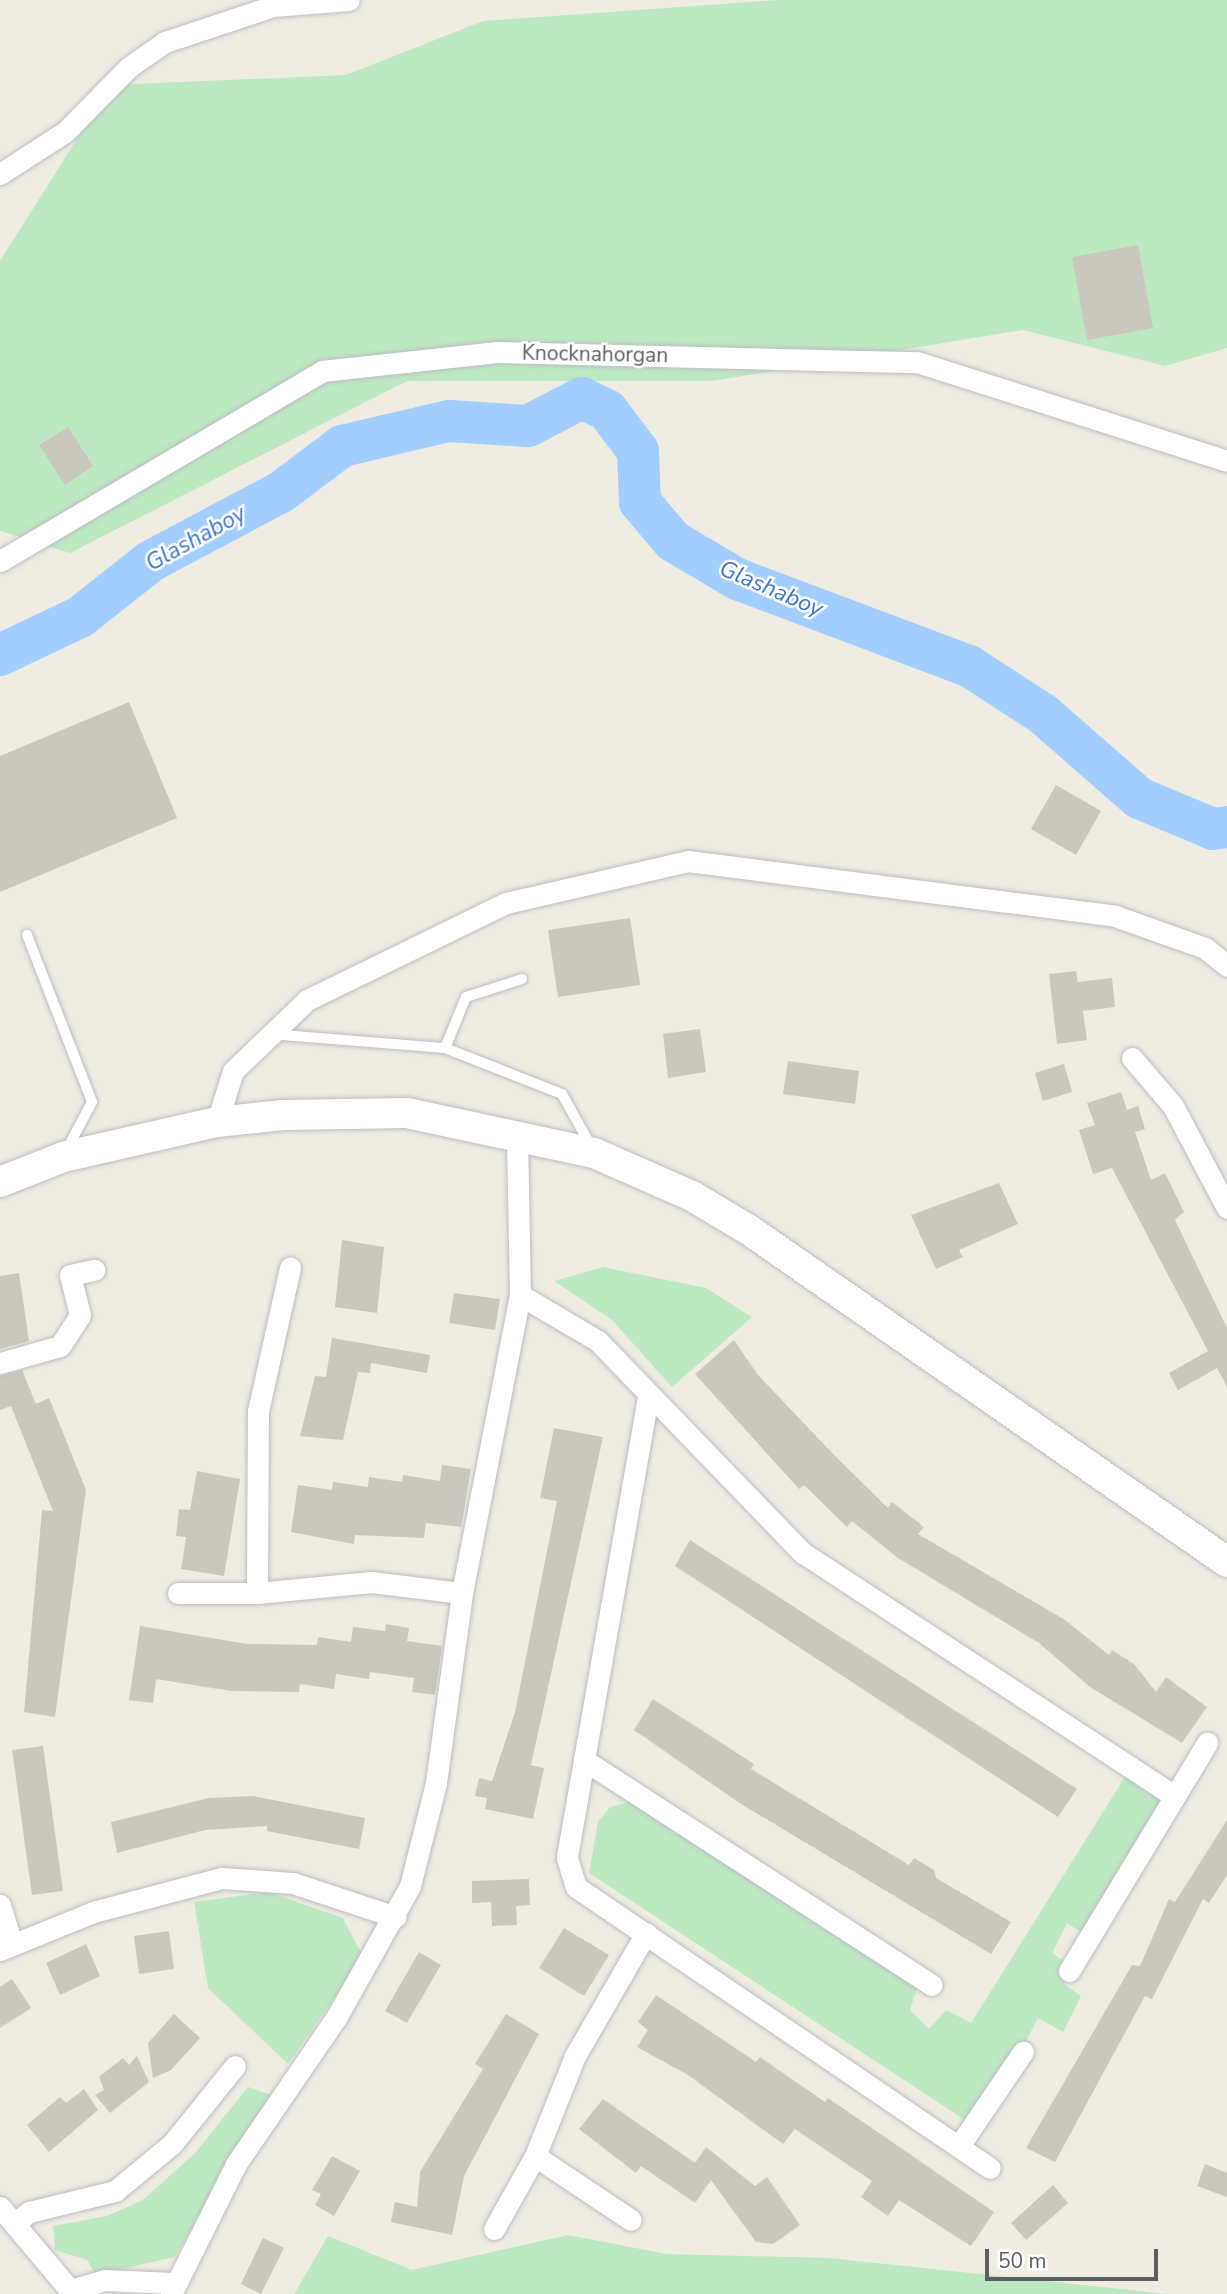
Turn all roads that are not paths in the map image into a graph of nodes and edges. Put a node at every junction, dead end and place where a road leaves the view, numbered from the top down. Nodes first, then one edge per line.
1 (349, 0) edge
2 (0, 174) edge
3 (1227, 461) edge
4 (0, 561) edge
5 (27, 935) dead end
6 (1227, 966) edge
7 (522, 979) dead end
8 (268, 1033) junction
9 (445, 1048) junction
10 (1132, 1058) dead end
11 (217, 1122) junction
12 (517, 1133) junction
13 (594, 1153) junction
14 (63, 1157) junction
15 (0, 1182) edge
16 (1227, 1208) edge
17 (289, 1268) dead end
18 (94, 1270) dead end
19 (520, 1295) junction
20 (0, 1363) edge
21 (648, 1397) junction
22 (1227, 1562) edge
23 (178, 1593) dead end
24 (257, 1593) junction
25 (462, 1593) junction
26 (1207, 1743) dead end
27 (584, 1760) junction
28 (1175, 1796) junction
29 (0, 1905) edge
30 (396, 1917) junction
31 (646, 1933) junction
32 (6, 1947) edge
33 (1069, 1971) dead end
34 (932, 1985) dead end
35 (1023, 2052) dead end
36 (235, 2066) dead end
37 (959, 2146) junction
38 (535, 2156) junction
39 (990, 2168) dead end
40 (0, 2207) edge
41 (631, 2220) dead end
42 (16, 2222) junction
43 (494, 2229) dead end
44 (172, 2289) edge
45 (67, 2292) edge

1 - 2 street
3 - 4 street, Knocknahorgan
5 - 14 lane
6 - 8 street
7 - 9 lane
8 - 9 lane
8 - 11 street
9 - 13 lane
10 - 16 street
11 - 12 main road
11 - 14 main road
12 - 13 main road
12 - 19 street
13 - 22 main road
14 - 15 main road
17 - 24 street
18 - 20 street
19 - 21 street
19 - 25 street
21 - 27 street
21 - 28 street
23 - 24 street
24 - 25 street
25 - 30 street
26 - 28 street
27 - 31 street
27 - 34 street
28 - 33 street
29 - 32 street
30 - 32 street
30 - 44 street
31 - 37 street
31 - 38 street
35 - 37 street
36 - 42 street
37 - 39 street
38 - 41 street
38 - 43 street
40 - 42 street
42 - 45 street
44 - 45 street

